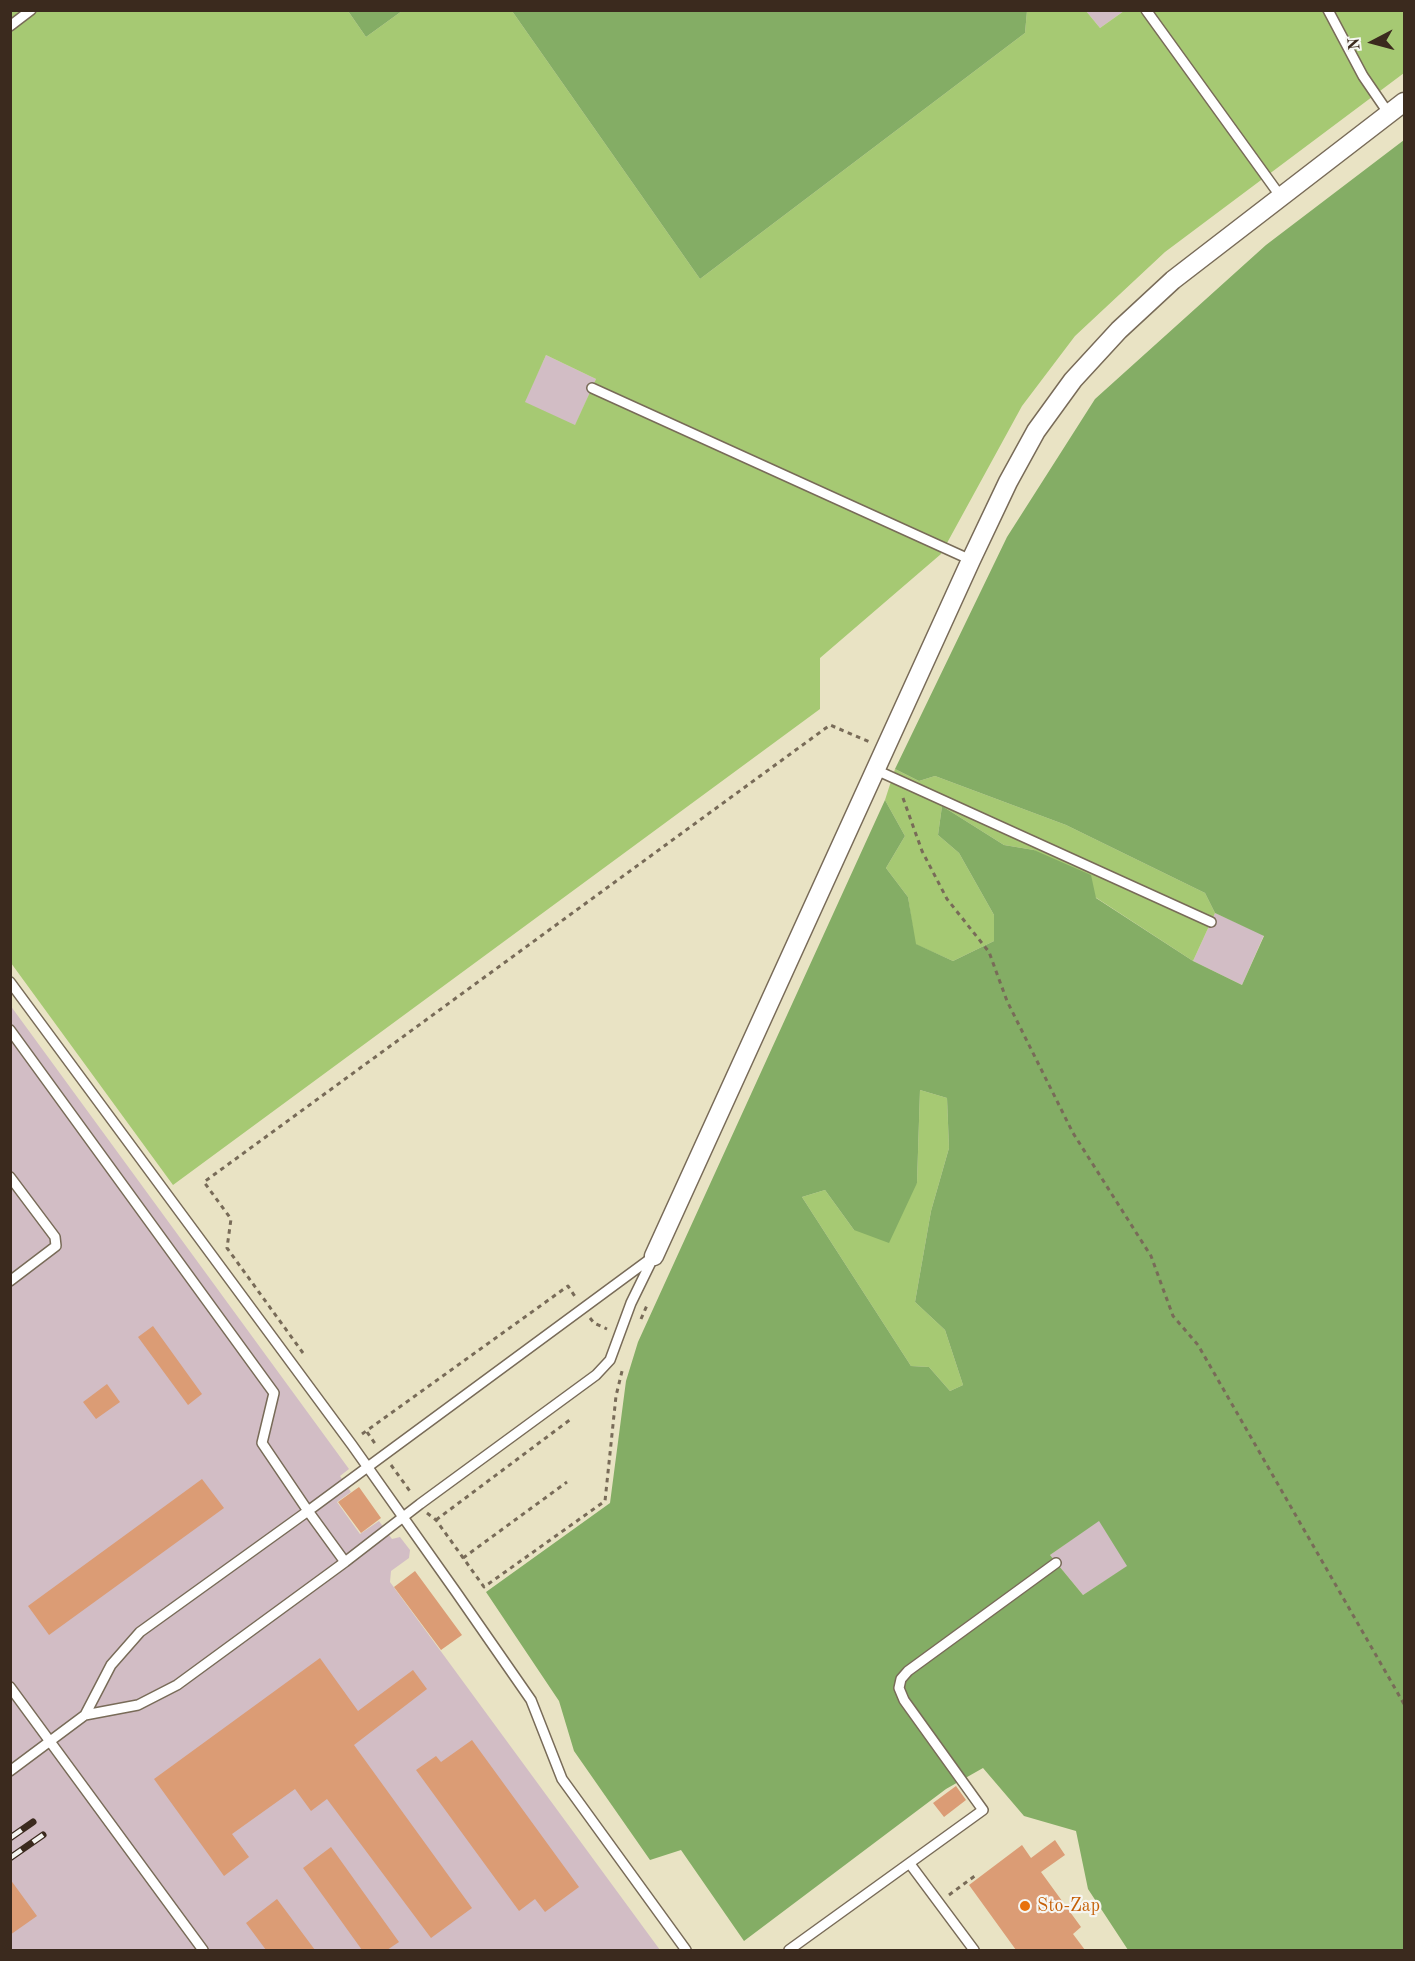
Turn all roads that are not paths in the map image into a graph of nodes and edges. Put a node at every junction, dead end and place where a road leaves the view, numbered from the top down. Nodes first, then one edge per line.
1 (31, 10) edge
2 (1146, 10) edge
3 (1328, 10) edge
4 (10, 26) edge
5 (1404, 102) edge
6 (1389, 114) junction
7 (1281, 198) junction
8 (592, 388) dead end
9 (971, 560) junction
10 (874, 774) junction
11 (1211, 922) dead end
12 (10, 982) edge
13 (10, 1030) edge
14 (10, 1177) edge
15 (654, 1256) junction
16 (10, 1281) edge
17 (367, 1467) junction
18 (308, 1511) junction
19 (403, 1517) junction
20 (345, 1562) junction
21 (1056, 1563) dead end
22 (10, 1687) edge
23 (85, 1715) junction
24 (50, 1741) junction
25 (10, 1771) edge
26 (910, 1864) junction
27 (203, 1950) edge
28 (686, 1950) edge
29 (789, 1950) edge
30 (974, 1950) edge

1 - 4 lane
2 - 7 lane
3 - 6 lane
5 - 6 street
6 - 7 street
7 - 9 street
8 - 9 lane
9 - 10 street
10 - 11 lane
10 - 15 street
12 - 17 lane
13 - 18 lane
14 - 16 lane
15 - 17 lane
15 - 19 lane
17 - 18 lane
17 - 19 lane
18 - 20 lane
18 - 23 lane
19 - 20 lane
19 - 28 lane
20 - 23 lane
21 - 26 lane
22 - 24 lane
23 - 24 lane
24 - 25 lane
24 - 27 lane
26 - 29 lane
26 - 30 lane

